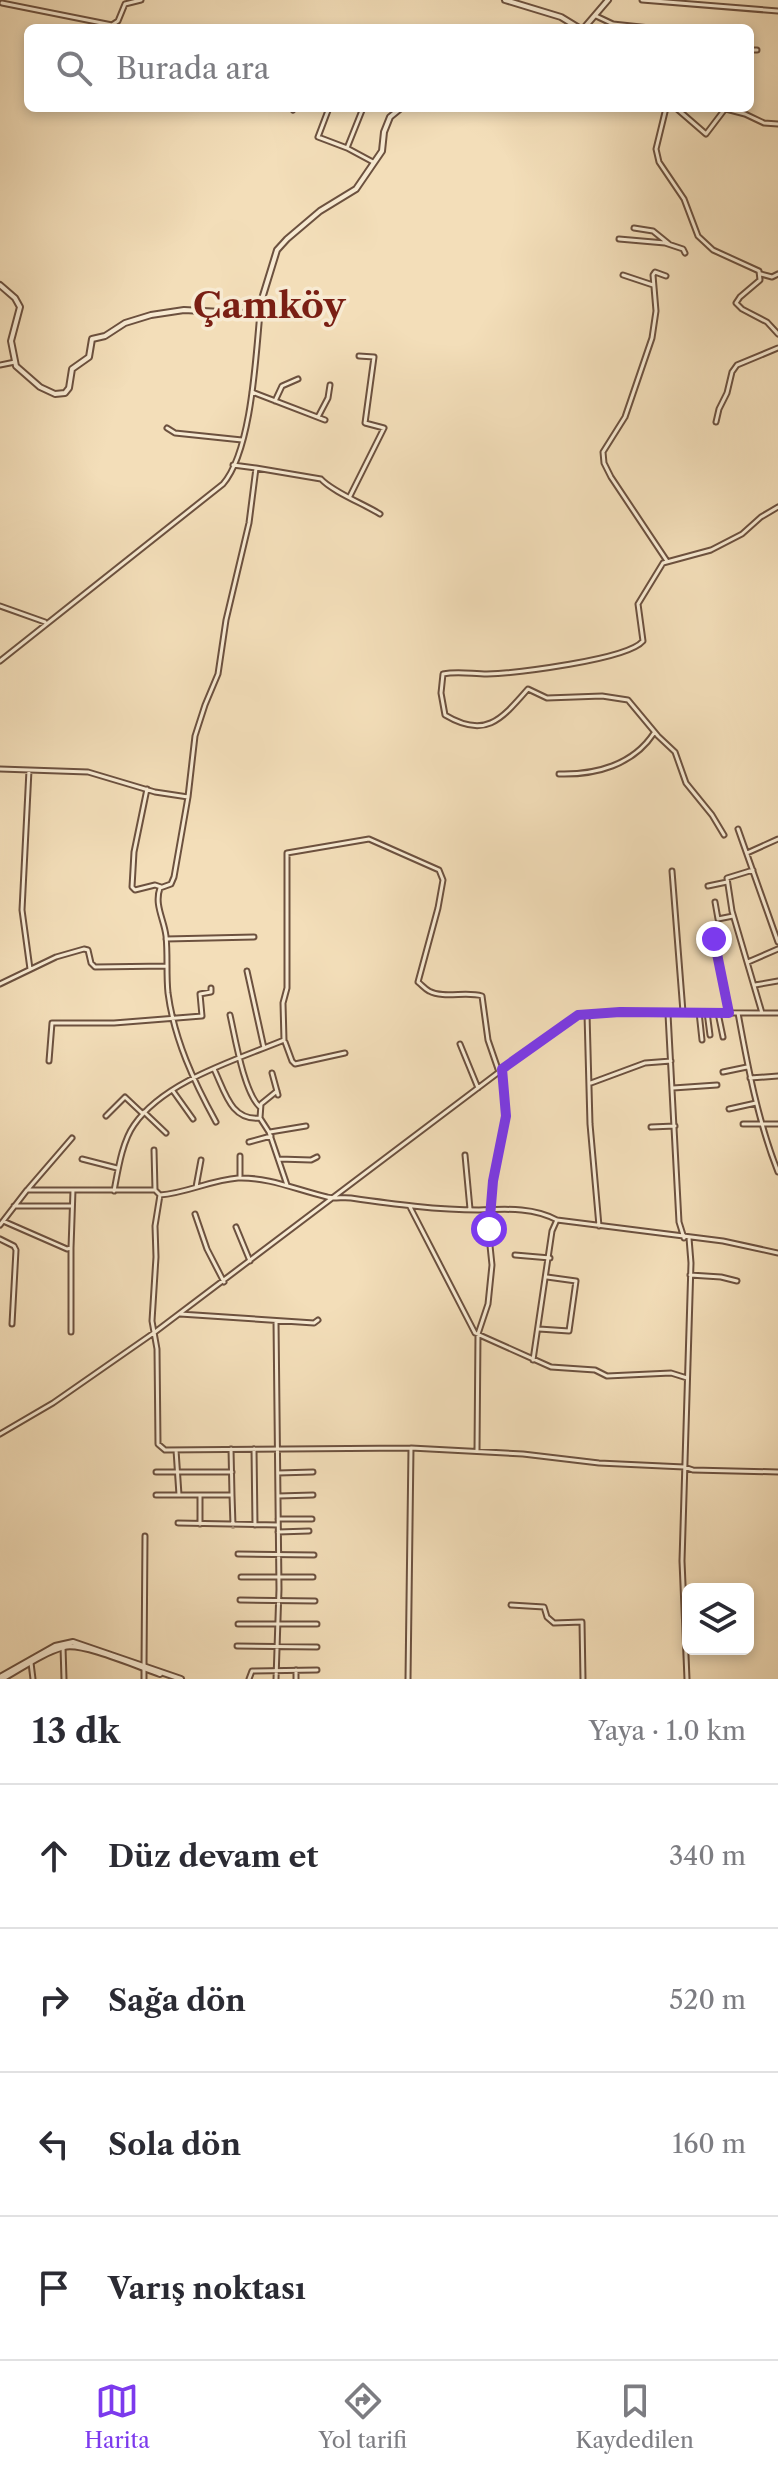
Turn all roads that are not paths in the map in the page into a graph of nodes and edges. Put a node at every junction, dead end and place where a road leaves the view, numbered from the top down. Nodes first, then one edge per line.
1 (141, 0) edge
2 (505, 0) edge
3 (608, 0) edge
4 (642, 0) edge
5 (2, 3) dead end
6 (778, 11) edge
7 (596, 16) junction
8 (108, 24) edge
9 (114, 24) edge
10 (574, 24) edge
11 (587, 24) edge
12 (613, 24) edge
13 (327, 112) edge
14 (361, 112) edge
15 (396, 112) edge
16 (665, 112) edge
17 (680, 112) edge
18 (722, 112) edge
19 (737, 112) edge
20 (778, 124) edge
21 (347, 148) junction
22 (373, 162) junction
23 (634, 228) dead end
24 (619, 239) dead end
25 (670, 244) junction
26 (685, 253) dead end
27 (761, 274) junction
28 (778, 274) edge
29 (623, 275) dead end
30 (666, 276) dead end
31 (0, 285) edge
32 (653, 285) junction
33 (261, 302) junction
34 (778, 334) edge
35 (778, 348) edge
36 (359, 356) dead end
37 (15, 362) junction
38 (0, 365) edge
39 (298, 379) dead end
40 (330, 385) dead end
41 (252, 392) junction
42 (275, 401) junction
43 (318, 417) junction
44 (325, 420) dead end
45 (716, 422) dead end
46 (167, 428) dead end
47 (242, 440) junction
48 (233, 465) junction
49 (256, 468) junction
50 (350, 496) junction
51 (778, 507) edge
52 (380, 514) dead end
53 (667, 561) junction
54 (0, 606) edge
55 (47, 623) junction
56 (0, 661) edge
57 (655, 732) junction
58 (0, 769) edge
59 (29, 770) junction
60 (559, 774) dead end
61 (147, 789) junction
62 (188, 797) junction
63 (738, 829) dead end
64 (724, 835) dead end
65 (778, 839) edge
66 (747, 853) junction
67 (753, 870) junction
68 (672, 871) dead end
69 (727, 882) junction
70 (708, 886) dead end
71 (161, 887) junction
72 (715, 902) dead end
73 (733, 916) junction
74 (254, 937) dead end
75 (166, 939) junction
76 (714, 939) dead end
77 (778, 942) edge
78 (778, 949) edge
79 (748, 962) junction
80 (167, 966) junction
81 (30, 969) junction
82 (247, 971) dead end
83 (778, 981) edge
84 (0, 984) edge
85 (755, 985) junction
86 (211, 988) dead end
87 (683, 1012) junction
88 (699, 1012) junction
89 (707, 1012) junction
90 (668, 1013) junction
91 (718, 1013) junction
92 (729, 1013) junction
93 (738, 1013) junction
94 (762, 1013) junction
95 (778, 1013) edge
96 (587, 1014) junction
97 (230, 1015) dead end
98 (174, 1018) junction
99 (710, 1035) dead end
100 (723, 1037) dead end
101 (284, 1040) junction
102 (702, 1040) dead end
103 (460, 1044) dead end
104 (264, 1048) junction
105 (345, 1053) dead end
106 (239, 1059) junction
107 (49, 1061) dead end
108 (671, 1061) junction
109 (748, 1067) junction
110 (214, 1069) junction
111 (500, 1070) junction
112 (723, 1072) dead end
113 (272, 1073) dead end
114 (778, 1076) edge
115 (192, 1078) junction
116 (750, 1078) junction
117 (589, 1083) junction
118 (717, 1085) dead end
119 (478, 1088) junction
120 (673, 1088) junction
121 (173, 1091) junction
122 (756, 1103) junction
123 (260, 1107) junction
124 (729, 1109) dead end
125 (143, 1113) junction
126 (106, 1116) dead end
127 (260, 1118) junction
128 (193, 1119) dead end
129 (216, 1122) dead end
130 (743, 1124) dead end
131 (778, 1124) edge
132 (762, 1125) junction
133 (306, 1126) dead end
134 (676, 1126) junction
135 (651, 1127) dead end
136 (166, 1133) dead end
137 (270, 1134) junction
138 (72, 1138) dead end
139 (249, 1142) dead end
140 (778, 1148) edge
141 (154, 1150) dead end
142 (769, 1150) junction
143 (465, 1155) dead end
144 (240, 1156) dead end
145 (317, 1157) dead end
146 (82, 1159) dead end
147 (279, 1159) junction
148 (201, 1160) dead end
149 (119, 1169) junction
150 (778, 1172) edge
151 (240, 1178) junction
152 (287, 1185) junction
153 (196, 1187) junction
154 (27, 1190) junction
155 (73, 1190) junction
156 (155, 1190) junction
157 (114, 1191) junction
158 (160, 1195) junction
159 (334, 1197) junction
160 (14, 1206) junction
161 (72, 1206) junction
162 (410, 1206) junction
163 (470, 1209) junction
164 (490, 1209) junction
165 (195, 1214) dead end
166 (557, 1220) junction
167 (2, 1223) edge
168 (599, 1226) junction
169 (236, 1227) dead end
170 (687, 1238) junction
171 (0, 1239) edge
172 (71, 1248) junction
173 (778, 1253) edge
174 (515, 1255) dead end
175 (550, 1258) junction
176 (250, 1261) junction
177 (690, 1275) junction
178 (547, 1277) junction
179 (737, 1281) dead end
180 (224, 1282) junction
181 (180, 1314) junction
182 (318, 1320) dead end
183 (276, 1321) junction
184 (12, 1324) dead end
185 (539, 1329) junction
186 (71, 1332) dead end
187 (155, 1332) junction
188 (478, 1334) junction
189 (533, 1360) junction
190 (687, 1378) junction
191 (0, 1434) edge
192 (411, 1448) junction
193 (231, 1449) junction
194 (254, 1449) junction
195 (278, 1449) junction
196 (176, 1450) junction
197 (477, 1452) junction
198 (684, 1467) junction
199 (156, 1472) dead end
200 (177, 1472) junction
201 (232, 1472) junction
202 (313, 1472) dead end
203 (778, 1472) edge
204 (278, 1473) junction
205 (156, 1495) dead end
206 (179, 1495) junction
207 (200, 1495) junction
208 (232, 1495) junction
209 (313, 1495) dead end
210 (278, 1496) junction
211 (278, 1519) junction
212 (312, 1519) dead end
213 (178, 1523) dead end
214 (200, 1524) junction
215 (233, 1525) junction
216 (255, 1525) junction
217 (278, 1525) junction
218 (309, 1531) dead end
219 (278, 1532) junction
220 (145, 1536) dead end
221 (238, 1554) dead end
222 (278, 1554) junction
223 (314, 1555) dead end
224 (241, 1577) dead end
225 (279, 1577) junction
226 (313, 1577) dead end
227 (240, 1600) dead end
228 (278, 1600) junction
229 (315, 1601) dead end
230 (511, 1605) dead end
231 (238, 1624) dead end
232 (278, 1624) junction
233 (317, 1624) dead end
234 (237, 1646) dead end
235 (277, 1646) junction
236 (63, 1647) junction
237 (317, 1647) dead end
238 (92, 1649) junction
239 (30, 1661) junction
240 (144, 1668) junction
241 (276, 1670) junction
242 (296, 1670) junction
243 (317, 1670) dead end
244 (1, 1678) edge
245 (33, 1679) edge
246 (64, 1679) edge
247 (144, 1679) edge
248 (173, 1679) edge
249 (181, 1679) edge
250 (249, 1679) edge
251 (276, 1679) edge
252 (296, 1679) edge
253 (408, 1679) edge
254 (583, 1679) edge
255 (687, 1679) edge

1 - 9 street
2 - 10 street
3 - 7 street
4 - 6 street
5 - 8 street
7 - 11 street
7 - 12 street
13 - 21 street
14 - 21 street
15 - 22 street
16 - 27 street
17 - 18 street
19 - 20 street
21 - 22 street
22 - 33 street
23 - 25 street
24 - 25 street
25 - 26 street
27 - 28 street
27 - 34 street
29 - 32 street
30 - 32 street
31 - 37 street
32 - 53 street
33 - 37 street
33 - 41 street
35 - 45 street
36 - 50 street
37 - 38 street
39 - 42 street
40 - 43 street
41 - 42 street
41 - 47 street
42 - 43 street
43 - 44 street
46 - 47 street
47 - 48 street
48 - 49 street
48 - 55 street
49 - 50 street
49 - 62 street
50 - 52 street
51 - 53 street
53 - 57 street
54 - 55 street
55 - 56 street
57 - 60 street
57 - 64 street
58 - 59 street
59 - 61 street
59 - 81 street
61 - 62 street
61 - 71 street
62 - 71 street
63 - 66 street
65 - 66 street
66 - 67 street
67 - 69 street
67 - 77 street
68 - 87 street
69 - 70 street
69 - 73 street
71 - 75 street
72 - 73 street
73 - 79 street
74 - 75 street
75 - 80 street
76 - 92 street
78 - 79 street
79 - 85 street
80 - 81 street
80 - 98 street
81 - 84 street
82 - 104 street
83 - 85 street
85 - 94 street
86 - 98 street
87 - 88 street
87 - 90 street
88 - 89 street
88 - 102 street
89 - 91 street
89 - 99 street
90 - 96 street
90 - 108 street
91 - 92 street
91 - 100 street
92 - 93 street
93 - 94 street
93 - 109 street
94 - 95 street
96 - 111 street
96 - 117 street
97 - 106 street
98 - 107 street
98 - 115 street
101 - 104 street
101 - 105 street
101 - 111 street
103 - 119 street
104 - 106 street
106 - 110 street
106 - 123 street
108 - 117 street
108 - 120 street
109 - 112 street
109 - 116 street
110 - 115 street
110 - 127 street
111 - 119 street
111 - 164 street
113 - 123 street
114 - 116 street
115 - 121 street
115 - 129 street
116 - 122 street
117 - 168 street
118 - 120 street
119 - 159 street
120 - 134 street
121 - 125 street
121 - 128 street
122 - 124 street
122 - 132 street
123 - 127 street
125 - 126 street
125 - 136 street
125 - 149 street
127 - 137 street
130 - 132 street
131 - 132 street
132 - 142 street
133 - 137 street
134 - 135 street
134 - 170 street
137 - 139 street
137 - 147 street
138 - 154 street
140 - 142 street
141 - 156 street
142 - 150 street
143 - 163 street
144 - 151 street
145 - 147 street
146 - 149 street
147 - 152 street
148 - 153 street
149 - 157 street
151 - 152 street
151 - 153 street
152 - 159 street
153 - 158 street
154 - 155 street
154 - 160 street
155 - 157 street
155 - 161 street
156 - 157 street
156 - 158 street
158 - 187 street
159 - 162 street
159 - 176 street
160 - 161 street
160 - 167 street
161 - 172 street
162 - 163 street
162 - 188 street
163 - 164 street
164 - 166 street
164 - 188 street
165 - 180 street
166 - 168 street
166 - 175 street
167 - 172 street
168 - 170 street
169 - 176 street
170 - 173 street
170 - 177 street
171 - 184 street
172 - 186 street
174 - 175 street
175 - 178 street
176 - 180 street
177 - 179 street
177 - 190 street
178 - 185 street
178 - 185 street
180 - 181 street
181 - 183 street
181 - 187 street
182 - 183 street
183 - 195 street
185 - 189 street
187 - 191 street
187 - 196 street
188 - 189 street
188 - 197 street
189 - 190 street
190 - 198 street
192 - 195 street
192 - 197 street
192 - 253 street
193 - 194 street
193 - 196 street
193 - 201 street
194 - 195 street
194 - 216 street
195 - 204 street
196 - 200 street
197 - 198 street
198 - 203 street
198 - 255 street
199 - 200 street
200 - 201 street
200 - 206 street
201 - 208 street
202 - 204 street
204 - 210 street
205 - 206 street
206 - 207 street
207 - 208 street
207 - 214 street
208 - 215 street
209 - 210 street
210 - 211 street
211 - 212 street
211 - 217 street
213 - 214 street
214 - 215 street
215 - 216 street
216 - 217 street
217 - 219 street
218 - 219 street
219 - 222 street
220 - 240 street
221 - 222 street
222 - 223 street
222 - 225 street
224 - 225 street
225 - 226 street
225 - 228 street
227 - 228 street
228 - 229 street
228 - 232 street
230 - 254 street
231 - 232 street
232 - 233 street
232 - 235 street
234 - 235 street
235 - 237 street
235 - 241 street
236 - 238 street
236 - 239 street
236 - 246 street
238 - 239 street
238 - 240 street
239 - 244 street
239 - 245 street
240 - 247 street
240 - 248 street
240 - 249 street
241 - 242 street
241 - 250 street
241 - 251 street
242 - 243 street
242 - 252 street

